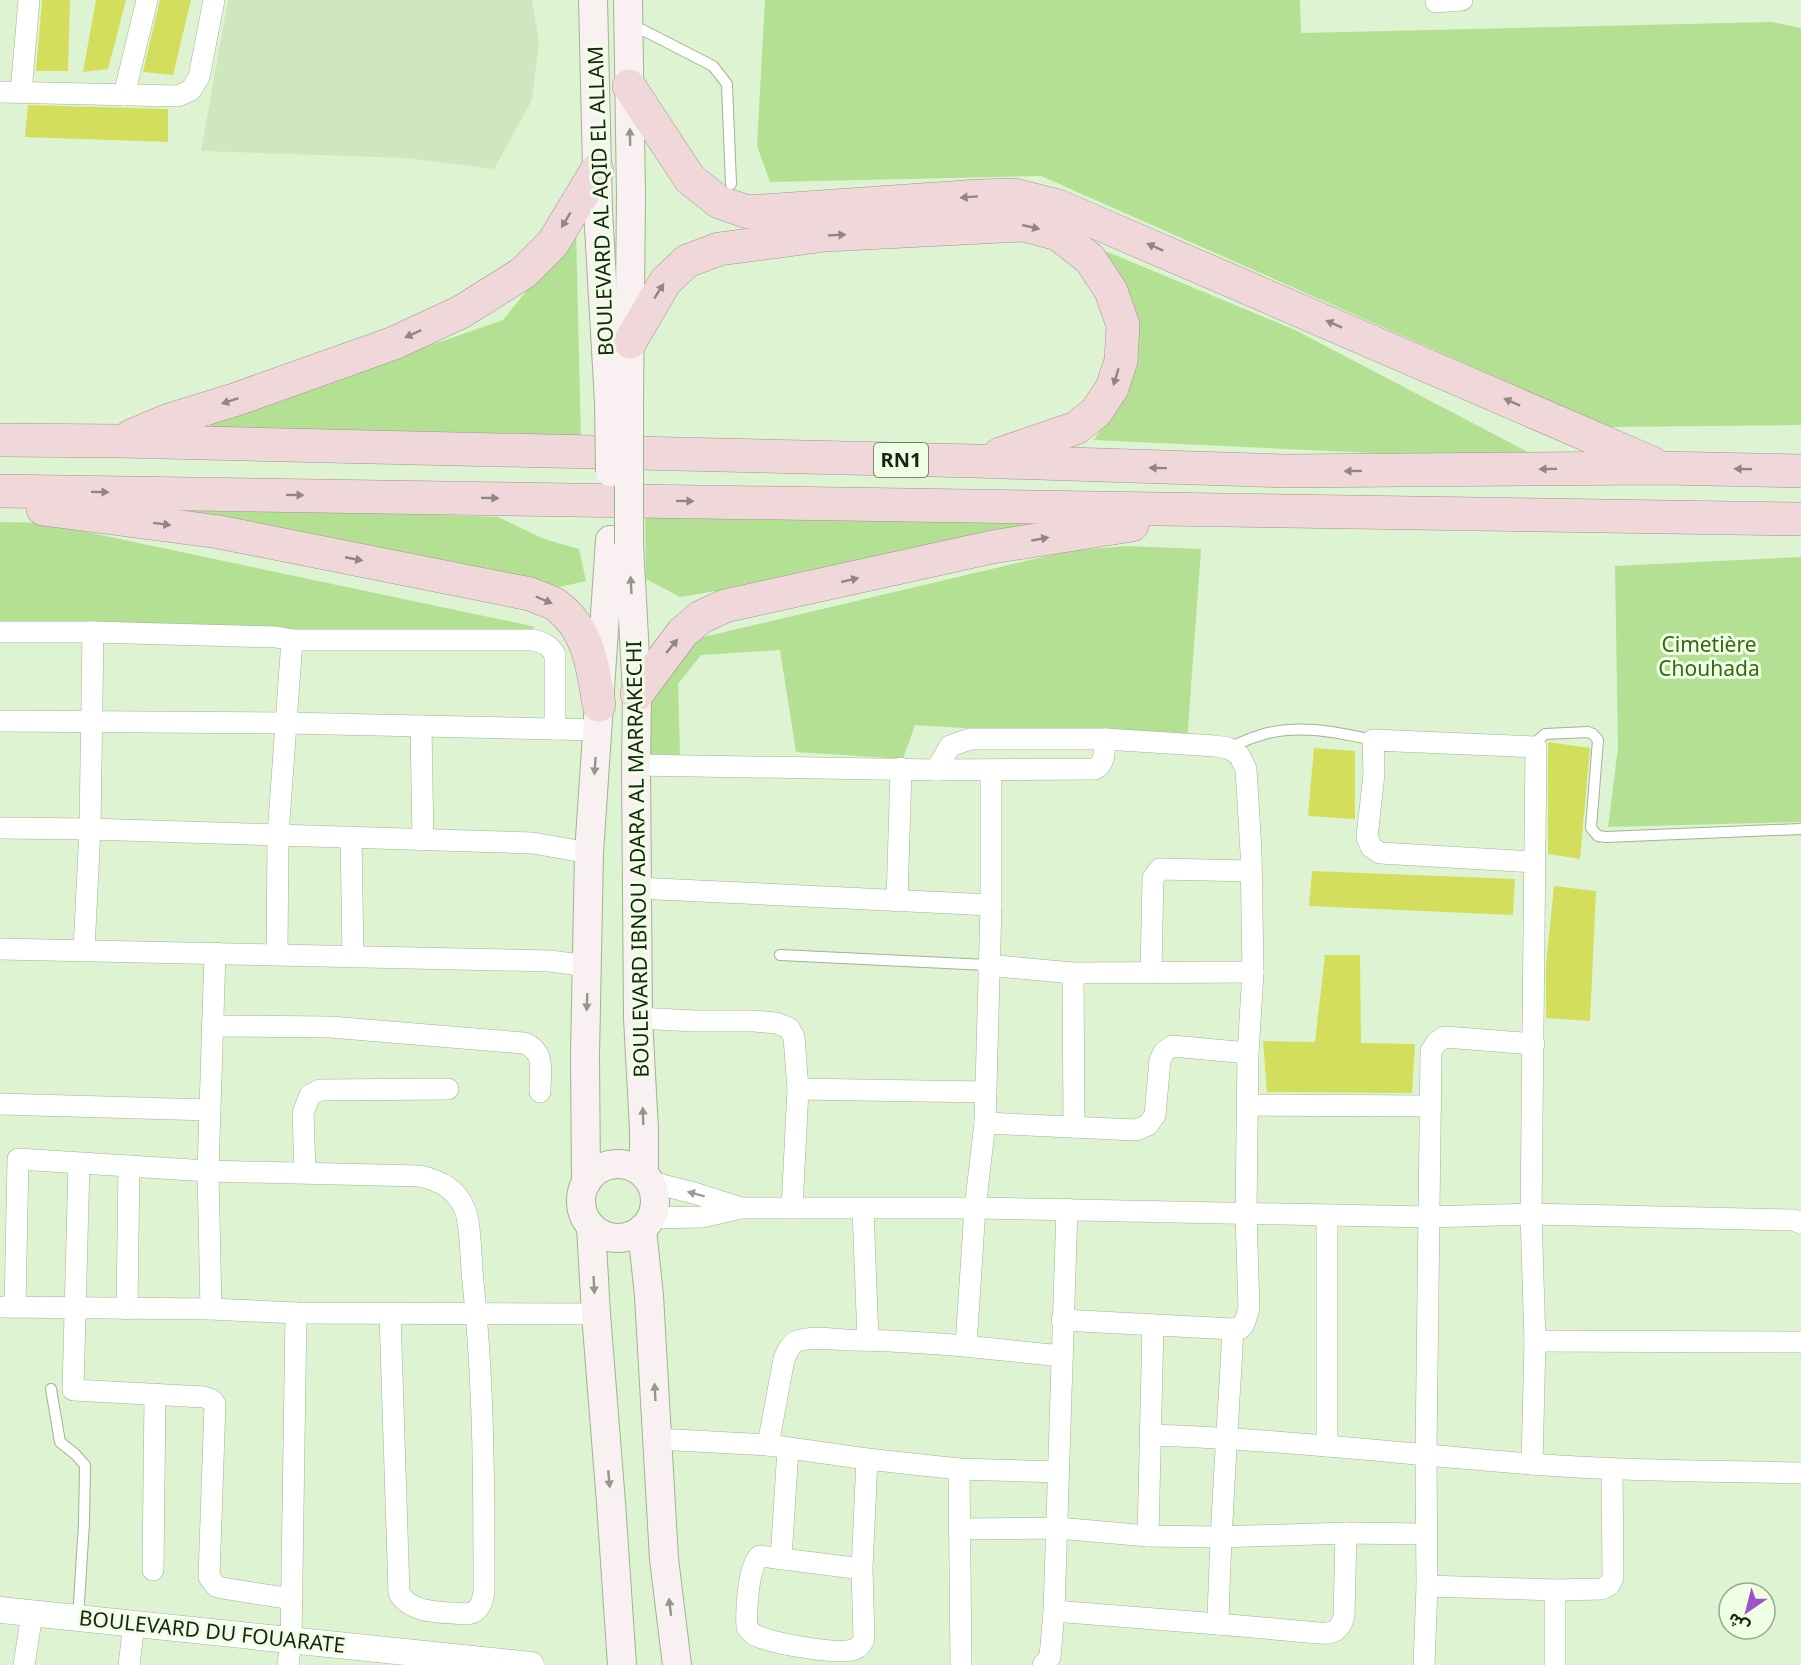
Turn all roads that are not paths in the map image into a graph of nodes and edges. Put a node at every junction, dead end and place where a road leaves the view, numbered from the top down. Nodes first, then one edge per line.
1 (29, 0) edge
2 (147, 0) edge
3 (214, 0) edge
4 (594, 0) edge
5 (1462, 0) edge
6 (1436, 2) dead end
7 (628, 11) edge
8 (629, 86) junction
9 (10, 92) edge
10 (124, 95) junction
11 (597, 170) junction
12 (731, 184) dead end
13 (630, 342) junction
14 (619, 402) junction
15 (0, 440) edge
16 (119, 441) junction
17 (975, 461) junction
18 (1662, 468) junction
19 (1801, 471) edge
20 (0, 491) edge
21 (0, 503) edge
22 (1275, 512) junction
23 (1801, 519) edge
24 (620, 542) junction
25 (93, 632) junction
26 (0, 633) edge
27 (292, 640) junction
28 (637, 694) junction
29 (599, 718) junction
30 (0, 721) edge
31 (92, 722) junction
32 (287, 723) junction
33 (421, 726) junction
34 (555, 729) junction
35 (1105, 739) junction
36 (1373, 740) junction
37 (1536, 747) junction
38 (1228, 748) junction
39 (636, 765) junction
40 (901, 768) junction
41 (936, 770) junction
42 (991, 770) junction
43 (0, 828) edge
44 (90, 828) junction
45 (1801, 829) edge
46 (278, 835) junction
47 (351, 837) junction
48 (423, 840) junction
49 (589, 853) junction
50 (1534, 862) junction
51 (1251, 871) junction
52 (637, 888) junction
53 (897, 901) junction
54 (991, 905) junction
55 (0, 949) edge
56 (84, 950) junction
57 (215, 953) junction
58 (277, 955) junction
59 (780, 955) dead end
60 (353, 957) junction
61 (987, 965) junction
62 (588, 966) junction
63 (1151, 972) junction
64 (1253, 972) junction
65 (1072, 973) junction
66 (638, 1018) junction
67 (212, 1026) junction
68 (1534, 1044) junction
69 (1248, 1053) junction
70 (448, 1089) dead end
71 (798, 1089) junction
72 (540, 1092) dead end
73 (986, 1092) junction
74 (0, 1104) edge
75 (1247, 1105) junction
76 (1431, 1106) junction
77 (209, 1110) junction
78 (985, 1123) junction
79 (1074, 1127) junction
80 (9, 1158) edge
81 (79, 1164) junction
82 (129, 1166) junction
83 (208, 1171) junction
84 (305, 1173) junction
85 (647, 1178) junction
86 (586, 1183) junction
87 (741, 1208) junction
88 (792, 1208) junction
89 (975, 1208) junction
90 (863, 1209) junction
91 (1067, 1209) junction
92 (1246, 1214) junction
93 (1531, 1214) junction
94 (1327, 1215) junction
95 (1428, 1217) junction
96 (1801, 1223) edge
97 (647, 1224) junction
98 (591, 1227) junction
99 (7, 1307) edge
100 (128, 1308) junction
101 (76, 1309) junction
102 (211, 1310) junction
103 (296, 1313) junction
104 (390, 1314) junction
105 (476, 1314) junction
106 (596, 1314) junction
107 (1062, 1320) junction
108 (1153, 1325) junction
109 (1233, 1329) junction
110 (868, 1340) junction
111 (1535, 1341) junction
112 (1801, 1342) edge
113 (966, 1346) junction
114 (1062, 1356) junction
115 (51, 1389) dead end
116 (155, 1394) junction
117 (1150, 1435) junction
118 (1228, 1437) junction
119 (657, 1439) junction
120 (1327, 1446) junction
121 (778, 1447) junction
122 (1426, 1454) junction
123 (867, 1459) junction
124 (1533, 1464) junction
125 (959, 1469) junction
126 (1612, 1469) junction
127 (1059, 1472) junction
128 (1801, 1473) edge
129 (1058, 1528) junction
130 (959, 1529) junction
131 (1346, 1533) junction
132 (1426, 1534) junction
133 (1148, 1536) junction
134 (1220, 1537) junction
135 (781, 1559) junction
136 (862, 1569) junction
137 (153, 1570) dead end
138 (1427, 1586) junction
139 (1555, 1590) junction
140 (292, 1599) junction
141 (0, 1610) edge
142 (1054, 1611) junction
143 (32, 1614) junction
144 (78, 1618) junction
145 (134, 1624) junction
146 (1218, 1624) junction
147 (290, 1653) edge
148 (24, 1665) edge
149 (129, 1665) edge
150 (531, 1665) edge
151 (622, 1665) edge
152 (677, 1665) edge
153 (961, 1665) edge
154 (1043, 1665) edge
155 (1424, 1665) edge
156 (1555, 1665) edge

1 - 9 street
2 - 10 street
3 - 10 street
4 - 11 main road, BOULEVARD AL AQID EL ALLAM
5 - 6 street
7 - 8 main road, BOULEVARD AL AQID EL ALLAM
7 - 12 lane
13 -> 8 main road, BOULEVARD AL AQID EL ALLAM
18 -> 8 highway
9 - 10 street
11 - 14 main road, BOULEVARD AL AQID EL ALLAM
11 -> 16 highway
13 - 14 main road, BOULEVARD AL AQID EL ALLAM
13 -> 17 highway
14 - 24 main road, bridge
15 - 16 highway, RN1
16 - 17 highway, RN1
18 -> 17 highway, RN1
19 -> 18 highway, RN1
20 -> 22 highway, RN1
21 -> 29 highway
22 - 23 highway, RN1
28 -> 22 highway
28 -> 24 main road, BOULEVARD IBNOU ADARA AL MARRAKECHI
24 - 29 main road, BOULEVARD IBNOU ADARA AL MARRAKECHI
25 - 26 street
25 - 27 street
25 - 31 street
27 - 32 street
27 - 34 street
28 - 39 main road, BOULEVARD IBNOU ADARA AL MARRAKECHI
29 - 34 street
29 -> 49 main road, BOULEVARD IBNOU ADARA AL MARRAKECHI
30 - 31 street
31 - 32 street
31 - 44 street
32 - 33 street
32 - 46 street
33 - 34 street
33 - 48 street
35 - 38 street
35 - 41 street
35 - 42 street
36 - 37 street
36 - 38 lane
36 - 50 street
37 - 45 lane
37 - 50 street
38 - 51 street
39 - 40 street
39 - 52 main road, BOULEVARD IBNOU ADARA AL MARRAKECHI
40 - 41 street
40 - 53 street
41 - 42 street
42 - 54 street
43 - 44 street
44 - 46 street
44 - 56 street
46 - 47 street
46 - 58 street
47 - 48 street
47 - 60 street
48 - 49 street
49 - 62 main road, BOULEVARD IBNOU ADARA AL MARRAKECHI
50 - 68 street
51 - 63 street
51 - 64 street
52 - 53 street
52 - 66 main road, BOULEVARD IBNOU ADARA AL MARRAKECHI
53 - 54 street
54 - 61 street
55 - 56 street
56 - 57 street
57 - 58 street
57 - 67 street
58 - 60 street
59 - 61 lane
60 - 62 street
61 - 65 street
61 - 73 street
62 -> 86 main road, BOULEVARD IBNOU ADARA AL MARRAKECHI
63 - 64 street
63 - 65 street
64 - 69 street
65 - 79 street
66 - 71 street
85 -> 66 main road, BOULEVARD IBNOU ADARA AL MARRAKECHI
67 - 72 street
67 - 77 street
68 - 76 street
68 - 93 street
69 - 75 street
69 - 79 street
70 - 84 street
71 - 73 street
71 - 88 street
73 - 78 street
74 - 77 street
75 - 76 street
75 - 92 street
76 - 95 street
77 - 83 street
78 - 79 street
78 - 89 street
80 - 81 street
80 - 99 street
81 - 82 street
81 - 101 street
82 - 83 street
82 - 100 street
83 - 84 street
83 - 102 street
84 - 105 street
85 - 86 main road
87 -> 85 street
85 - 97 main road
86 - 98 main road
87 - 88 street
87 - 97 street
88 - 90 street
89 - 90 street
89 - 91 street
89 - 113 street
90 - 110 street
91 - 92 street
91 - 107 street
92 - 94 street
92 - 109 street
93 - 95 street
93 - 96 street
93 - 111 street
94 - 95 street
94 - 120 street
95 - 122 street
97 - 98 main road
119 -> 97 main road
98 -> 106 main road
99 - 101 street
100 - 101 street
100 - 102 street
101 - 116 street
102 - 103 street
103 - 104 street
103 - 140 street
104 - 105 street
104 - 105 street
105 - 106 street
106 -> 151 main road
107 - 108 street
107 - 114 street
108 - 109 street
108 - 117 street
109 - 118 street
110 - 113 street
110 - 121 street
111 - 112 street
111 - 124 street
113 - 114 street
114 - 127 street
115 - 144 lane
116 - 137 street
116 - 140 street
117 - 118 street
117 - 133 street
118 - 120 street
118 - 134 street
119 - 121 street
152 -> 119 main road
120 - 122 street
121 - 123 street
121 - 135 street
122 - 124 street
122 - 132 street
123 - 125 street
123 - 136 street
124 - 126 street
125 - 127 street
125 - 130 street
126 - 128 street
126 - 139 street
127 - 129 street
129 - 130 street
129 - 133 street
129 - 142 street
130 - 153 street
131 - 132 street
131 - 134 street
131 - 146 street
132 - 138 street
133 - 134 street
134 - 146 street
135 - 136 street
135 - 136 street
138 - 139 street
138 - 155 street
139 - 156 street
140 - 147 street
141 - 143 street, BOULEVARD DU FOUARATE
142 - 146 street
142 - 154 street
143 - 144 street, BOULEVARD DU FOUARATE
143 - 148 street
144 - 145 street, BOULEVARD DU FOUARATE
145 - 147 street, BOULEVARD DU FOUARATE
145 - 149 street
147 - 150 street, BOULEVARD DU FOUARATE

